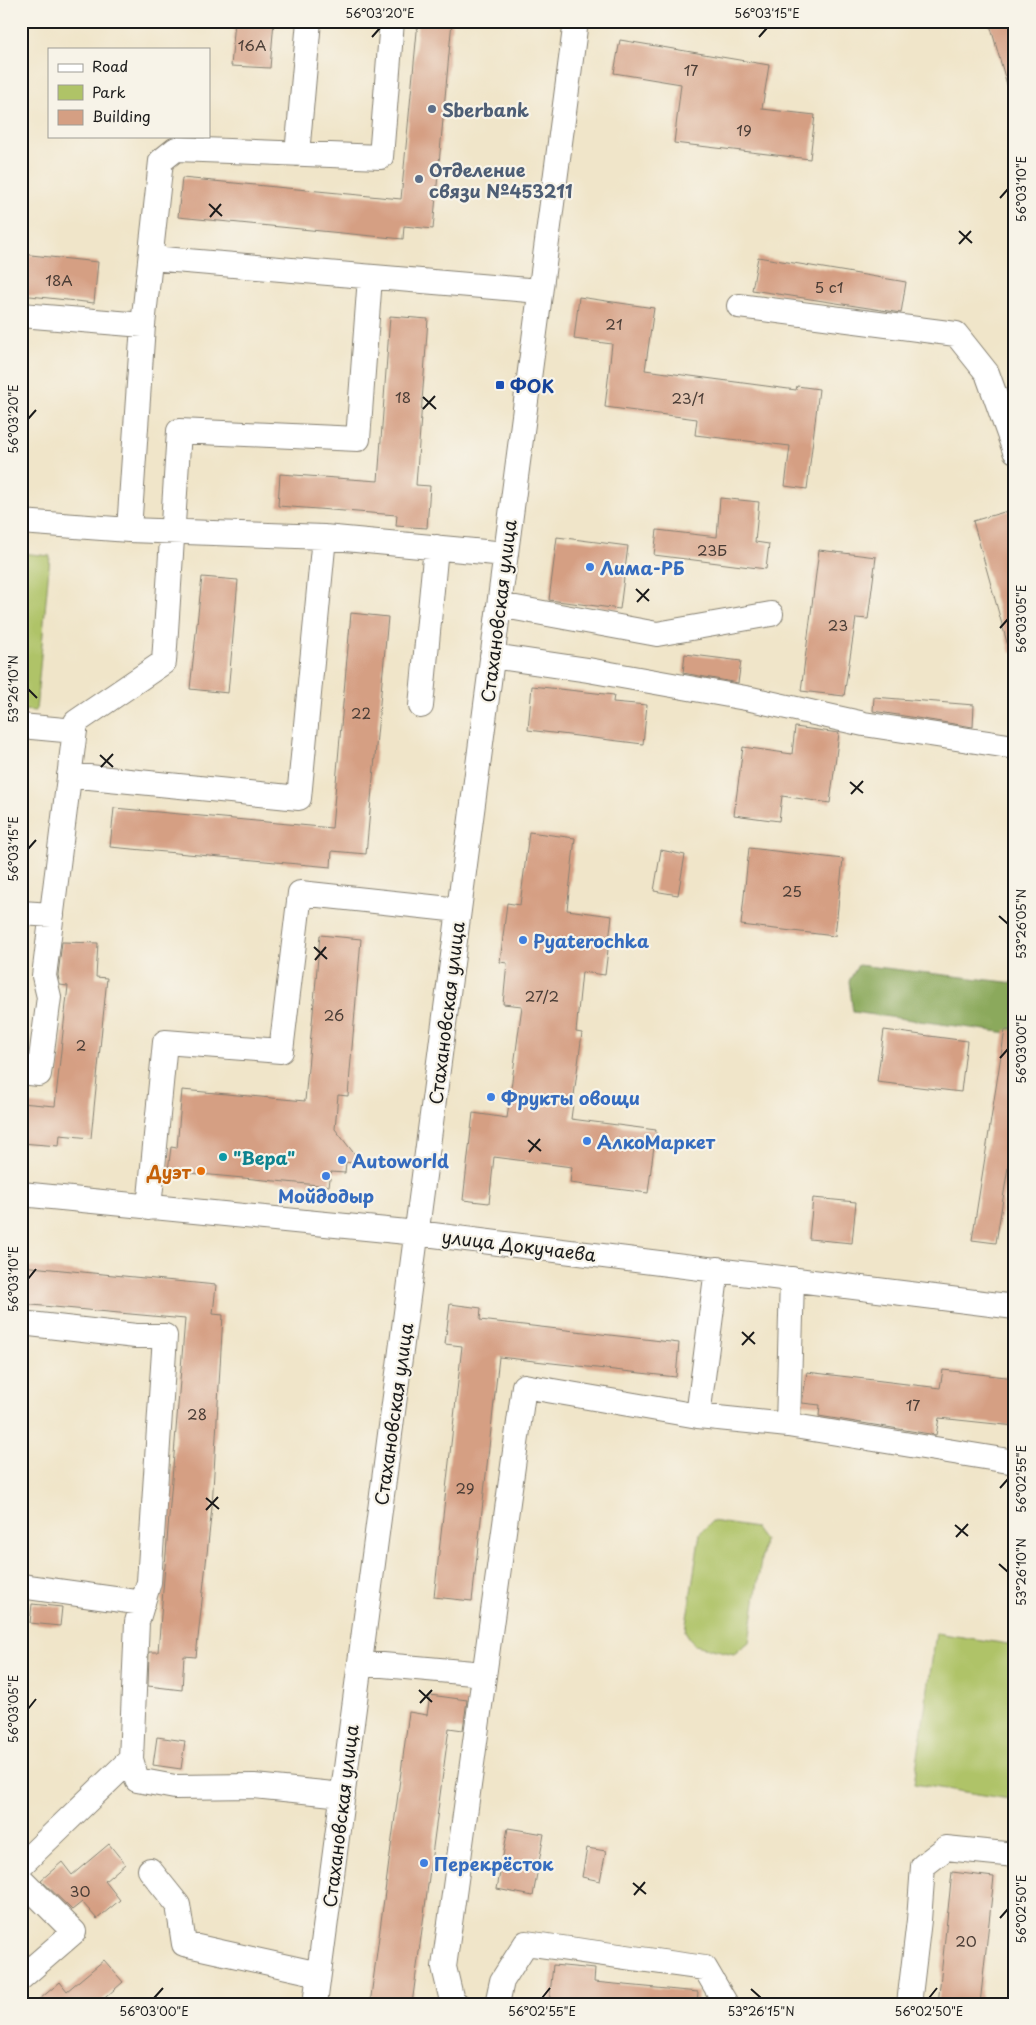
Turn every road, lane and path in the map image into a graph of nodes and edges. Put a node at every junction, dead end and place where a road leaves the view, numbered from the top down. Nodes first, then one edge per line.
1 (308, 21) edge
2 (392, 21) edge
3 (576, 21) edge
4 (297, 154) junction
5 (151, 258) junction
6 (370, 277) junction
7 (540, 291) junction
8 (739, 306) dead end
9 (21, 315) edge
10 (143, 326) junction
11 (1015, 451) edge
12 (21, 522) edge
13 (129, 530) junction
14 (172, 530) junction
15 (324, 537) junction
16 (436, 548) junction
17 (506, 554) junction
18 (499, 605) junction
19 (771, 614) dead end
20 (492, 656) junction
21 (421, 706) dead end
22 (21, 726) edge
23 (75, 731) junction
24 (1015, 747) edge
25 (69, 775) junction
26 (459, 910) junction
27 (21, 914) edge
28 (52, 915) junction
29 (21, 1072) edge
30 (21, 1194) edge
31 (149, 1208) junction
32 (417, 1233) junction
33 (717, 1270) junction
34 (792, 1279) junction
35 (1015, 1307) edge
36 (21, 1323) edge
37 (698, 1416) junction
38 (788, 1426) junction
39 (1015, 1462) edge
40 (21, 1586) edge
41 (143, 1603) junction
42 (360, 1663) junction
43 (484, 1674) junction
44 (131, 1760) junction
45 (343, 1795) junction
46 (1015, 1855) edge
47 (21, 1865) edge
48 (150, 1870) dead end
49 (21, 1879) edge
50 (319, 1974) junction
51 (21, 1978) edge
52 (21, 1996) edge
53 (315, 2004) edge
54 (457, 2004) edge
55 (497, 2004) edge
56 (726, 2004) edge
57 (909, 2004) edge

1 - 4 street
2 - 4 street
3 - 7 street, Стахановская улица
4 - 5 street
5 - 6 street
5 - 10 street
6 - 7 street
6 - 14 street
7 - 17 street, Стахановская улица
8 - 11 street
9 - 10 street
10 - 13 street
12 - 13 street
13 - 14 street
14 - 15 street
14 - 23 street
15 - 16 street
15 - 25 street
16 - 17 street
16 - 21 street
17 - 18 street, Стахановская улица
18 - 19 street
18 - 20 street, Стахановская улица
20 - 24 street
20 - 26 street, Стахановская улица
22 - 23 street
23 - 25 street
25 - 28 street
26 - 31 street
26 - 32 street, Стахановская улица
27 - 28 street
28 - 29 street
30 - 31 street, улица Докучаева
31 - 32 street, улица Докучаева
32 - 33 street, улица Докучаева
32 - 42 street, Стахановская улица
33 - 34 street, улица Докучаева
33 - 37 street
34 - 35 street, улица Докучаева
34 - 38 street
36 - 41 street
37 - 38 street
37 - 43 street
38 - 39 street
40 - 41 street
41 - 44 street
42 - 43 street
42 - 45 street, Стахановская улица
43 - 54 street
44 - 45 street
44 - 47 street
45 - 50 street, Стахановская улица
46 - 57 street
48 - 50 street
49 - 51 street
50 - 53 street, Стахановская улица
51 - 52 street
55 - 56 street

